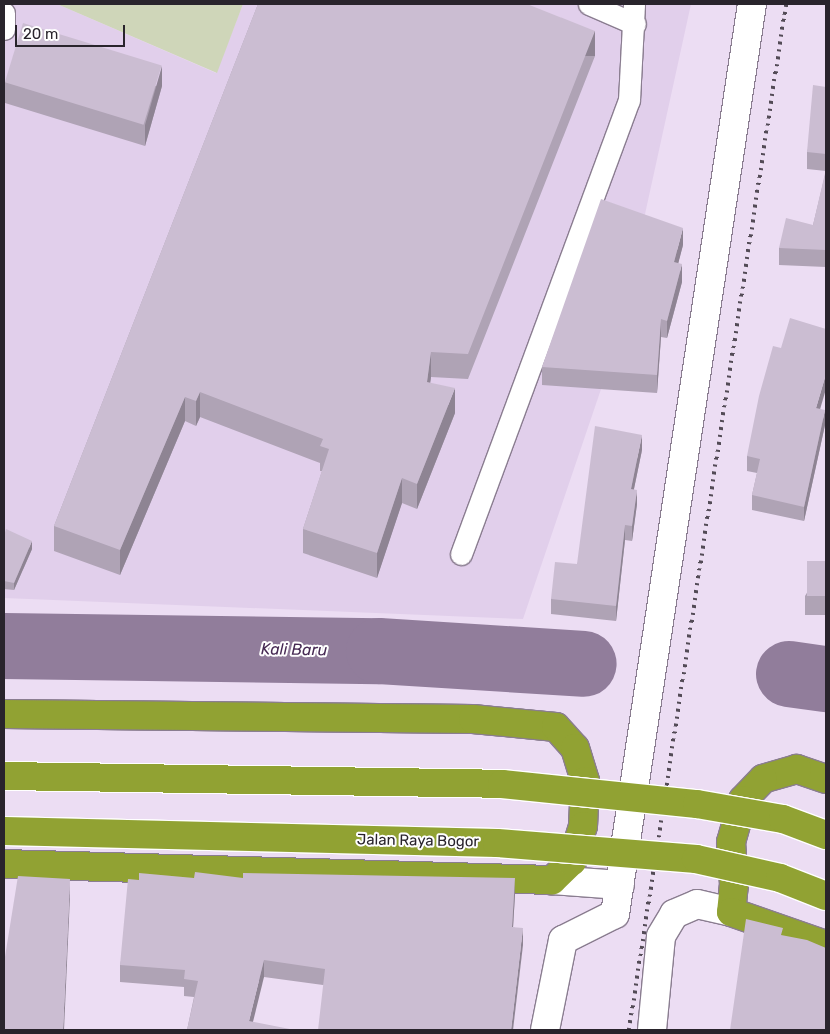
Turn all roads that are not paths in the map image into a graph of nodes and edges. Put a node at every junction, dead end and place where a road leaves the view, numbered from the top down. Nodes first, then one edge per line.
1 (589, 4) edge
2 (752, 4) edge
3 (4, 13) edge
4 (634, 14) edge
5 (4, 29) edge
6 (461, 554) dead end
7 (4, 714) edge
8 (4, 776) edge
9 (826, 779) edge
10 (4, 831) edge
11 (826, 834) edge
12 (4, 864) edge
13 (552, 880) junction
14 (620, 885) junction
15 (826, 896) edge
16 (730, 912) junction
17 (826, 945) edge
18 (545, 1030) edge
19 (652, 1030) edge

1 - 4 lane
2 - 14 street
3 - 5 lane
4 - 6 lane
7 - 13 highway
8 - 11 highway, bridge
9 - 16 highway
10 - 15 highway, Jalan Raya Bogor, bridge
12 - 13 highway
13 - 14 street
14 - 18 street
16 - 17 highway
16 - 19 street

